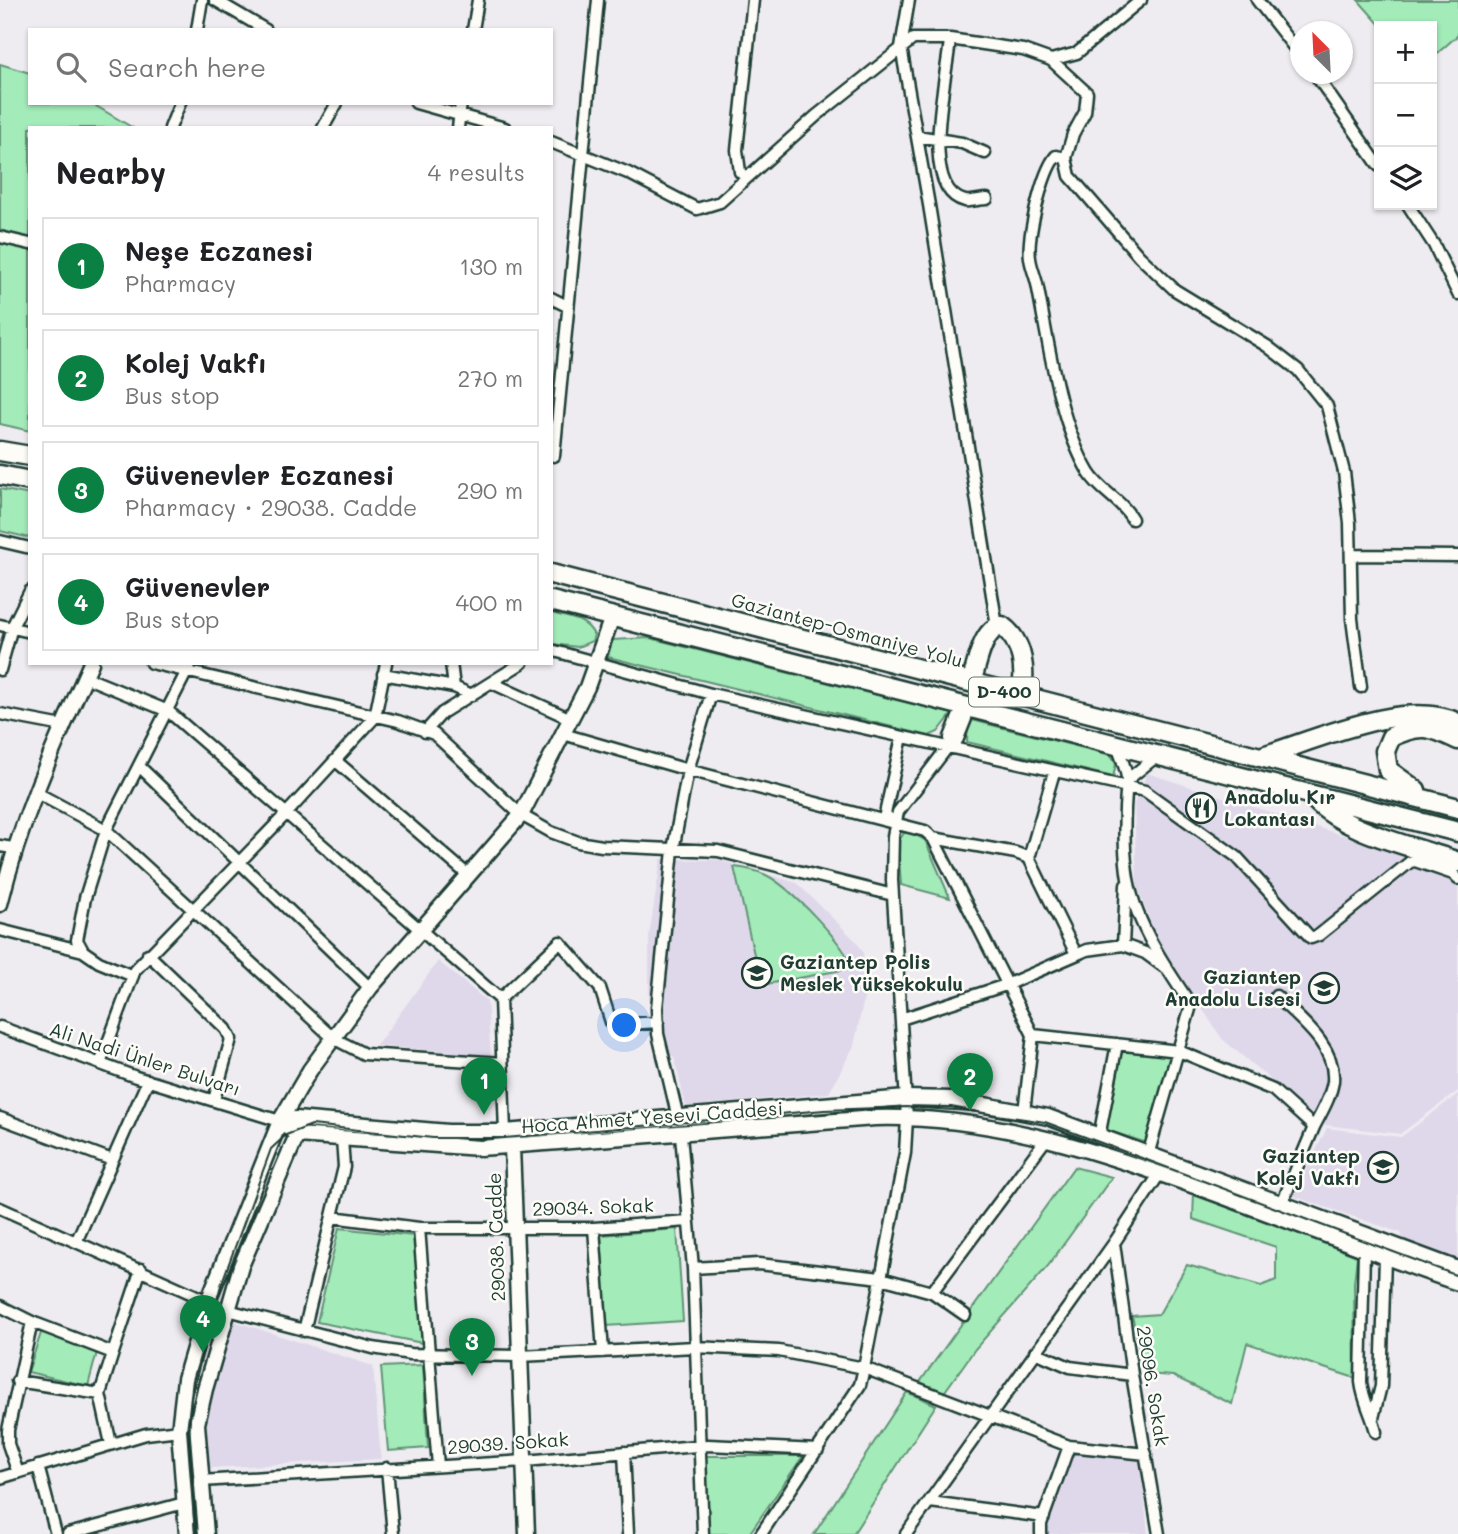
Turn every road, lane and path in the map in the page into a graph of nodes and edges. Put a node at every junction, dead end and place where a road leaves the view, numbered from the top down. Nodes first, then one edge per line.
1 (202, 0) edge
2 (215, 0) edge
3 (478, 0) edge
4 (598, 0) edge
5 (753, 0) edge
6 (909, 0) edge
7 (1140, 0) edge
8 (1257, 0) edge
9 (197, 28) edge
10 (263, 28) edge
11 (473, 28) edge
12 (950, 39) junction
13 (1290, 42) edge
14 (901, 47) junction
15 (1051, 60) junction
16 (1322, 84) edge
17 (180, 105) edge
18 (336, 105) edge
19 (434, 105) edge
20 (460, 108) edge
21 (176, 126) edge
22 (325, 126) edge
23 (458, 126) edge
24 (500, 126) edge
25 (917, 136) junction
26 (938, 139) junction
27 (553, 143) edge
28 (581, 152) junction
29 (985, 153) dead end
30 (1066, 158) junction
31 (1374, 159) edge
32 (744, 177) junction
33 (987, 198) dead end
34 (1411, 210) edge
35 (0, 237) edge
36 (28, 244) edge
37 (1458, 294) edge
38 (553, 299) edge
39 (567, 306) junction
40 (553, 357) edge
41 (562, 361) junction
42 (0, 451) edge
43 (28, 456) edge
44 (554, 456) dead end
45 (0, 475) edge
46 (28, 481) edge
47 (1132, 519) dead end
48 (0, 541) edge
49 (28, 548) edge
50 (1352, 555) junction
51 (1458, 556) edge
52 (553, 575) edge
53 (28, 595) edge
54 (553, 602) edge
55 (612, 617) junction
56 (0, 625) edge
57 (997, 626) junction
58 (12, 627) junction
59 (28, 631) edge
60 (553, 651) edge
61 (596, 663) junction
62 (90, 665) edge
63 (170, 665) edge
64 (452, 665) edge
65 (519, 665) edge
66 (190, 667) edge
67 (384, 668) edge
68 (0, 670) edge
69 (972, 676) dead end
70 (85, 677) junction
71 (492, 682) junction
72 (454, 687) junction
73 (1360, 687) dead end
74 (711, 694) junction
75 (472, 695) junction
76 (1021, 696) junction
77 (168, 711) junction
78 (0, 714) edge
79 (374, 717) junction
80 (961, 718) dead end
81 (571, 719) junction
82 (1458, 723) edge
83 (63, 726) junction
84 (425, 732) junction
85 (563, 734) junction
86 (902, 737) junction
87 (1458, 740) edge
88 (951, 743) junction
89 (1117, 746) junction
90 (1157, 756) junction
91 (1261, 757) junction
92 (336, 761) junction
93 (139, 766) junction
94 (688, 771) junction
95 (1054, 772) junction
96 (1126, 784) junction
97 (35, 792) junction
98 (1310, 795) junction
99 (1450, 805) edge
100 (286, 814) junction
101 (521, 815) junction
102 (895, 824) junction
103 (106, 831) junction
104 (1458, 832) edge
105 (933, 838) junction
106 (7, 847) edge
107 (673, 850) junction
108 (1029, 858) junction
109 (239, 862) junction
110 (1458, 862) edge
111 (1127, 874) junction
112 (468, 875) junction
113 (1458, 879) edge
114 (892, 895) junction
115 (0, 904) edge
116 (194, 908) junction
117 (0, 930) edge
118 (419, 930) junction
119 (1123, 945) junction
120 (83, 951) junction
121 (148, 954) junction
122 (1076, 954) junction
123 (1169, 971) junction
124 (133, 976) junction
125 (1006, 985) junction
126 (370, 988) junction
127 (1276, 996) dead end
128 (500, 999) junction
129 (901, 1019) junction
130 (658, 1023) junction
131 (0, 1027) edge
132 (1033, 1035) junction
133 (333, 1038) junction
134 (1117, 1044) junction
135 (1179, 1051) junction
136 (100, 1063) junction
137 (502, 1063) junction
138 (148, 1080) junction
139 (298, 1088) junction
140 (906, 1098) junction
141 (214, 1100) junction
142 (1024, 1112) junction
143 (0, 1118) edge
144 (678, 1118) junction
145 (907, 1118) junction
146 (296, 1119) junction
147 (280, 1121) junction
148 (1314, 1127) junction
149 (505, 1132) junction
150 (297, 1135) junction
151 (681, 1135) junction
152 (1099, 1137) junction
153 (1047, 1138) junction
154 (342, 1139) junction
155 (512, 1147) junction
156 (1148, 1155) junction
157 (113, 1160) junction
158 (1160, 1173) junction
159 (1282, 1203) junction
160 (0, 1208) edge
161 (332, 1217) junction
162 (688, 1221) junction
163 (515, 1226) junction
164 (419, 1228) junction
165 (594, 1228) junction
166 (77, 1240) junction
167 (1114, 1243) junction
168 (1364, 1250) junction
169 (1385, 1258) junction
170 (693, 1268) junction
171 (141, 1269) junction
172 (1458, 1269) edge
173 (881, 1278) junction
174 (1458, 1283) edge
175 (932, 1292) junction
176 (208, 1301) junction
177 (0, 1306) edge
178 (228, 1310) junction
179 (965, 1315) dead end
180 (32, 1322) junction
181 (304, 1331) junction
182 (695, 1348) junction
183 (603, 1352) junction
184 (1035, 1352) junction
185 (113, 1353) junction
186 (430, 1354) junction
187 (520, 1356) junction
188 (864, 1368) junction
189 (1132, 1375) junction
190 (17, 1381) junction
191 (100, 1394) junction
192 (989, 1417) junction
193 (1373, 1418) junction
194 (179, 1430) junction
195 (1376, 1432) dead end
196 (111, 1444) junction
197 (699, 1446) junction
198 (1069, 1446) junction
199 (818, 1450) junction
200 (624, 1452) junction
201 (1146, 1454) junction
202 (525, 1461) junction
203 (37, 1466) junction
204 (438, 1466) junction
205 (387, 1468) junction
206 (18, 1473) junction
207 (0, 1478) edge
208 (201, 1481) junction
209 (930, 1502) junction
210 (184, 1503) junction
211 (1044, 1517) junction
212 (56, 1534) edge
213 (68, 1534) edge
214 (187, 1534) edge
215 (206, 1534) edge
216 (393, 1534) edge
217 (527, 1534) edge
218 (628, 1534) edge
219 (703, 1534) edge
220 (761, 1534) edge
221 (906, 1534) edge
222 (1041, 1534) edge
223 (1159, 1534) edge

1 - 9 street
2 - 10 street
3 - 11 street
4 - 28 street
5 - 32 street
6 - 14 street
7 - 15 street
8 - 13 street
12 - 14 street
12 - 15 street
12 - 26 street
14 - 25 street
14 - 32 street
15 - 30 street
16 - 31 street
17 - 21 street
18 - 22 street
19 - 20 street
20 - 23 street
20 - 24 street
25 - 26 street
25 - 57 street
26 - 29 street
26 - 33 street
27 - 28 street
28 - 32 street
28 - 39 street
30 - 47 street
30 - 50 street
34 - 37 street
35 - 36 street
38 - 39 street
39 - 41 street
40 - 41 street
41 - 44 street
42 - 43 highway
45 - 46 highway
48 - 49 street
50 - 51 street
50 - 73 street
52 - 76 highway, Gaziantep-Osmaniye Yolu / D-400
53 - 58 street
54 - 55 highway, D-400
55 - 61 street
55 - 89 highway, D-400
56 - 58 street
57 - 69 highway
57 - 76 highway
58 - 59 street
58 - 68 street
60 - 61 street
61 - 74 street
61 - 81 street
62 - 70 street
63 - 66 street
64 - 72 street
65 - 71 street
66 - 77 street
66 - 79 street
67 - 72 street
67 - 79 street
70 - 77 street
70 - 83 street
71 - 75 street
71 - 81 street
72 - 75 street
74 - 86 street
74 - 94 street
75 - 84 street
76 - 91 highway, Gaziantep-Osmaniye Yolu / D-400
77 - 93 street
77 - 100 street
78 - 83 street
79 - 84 street
79 - 92 street
80 - 88 highway
81 - 85 street
82 - 91 highway
83 - 97 street
84 - 101 street
85 - 94 street
85 - 101 street
86 - 88 street
86 - 102 street
87 - 99 highway
88 - 95 street
88 - 102 street
89 - 90 highway, D-400
89 - 96 street
90 - 96 street
90 - 98 highway, D-400
91 - 99 highway, Gaziantep-Osmaniye Yolu / D-400
92 - 100 street
92 - 112 street
93 - 103 street
93 - 109 street
94 - 102 street
94 - 107 street
95 - 96 street
95 - 108 street
96 - 111 street
96 - 113 street
97 - 103 street
97 - 106 street
98 - 104 highway, D-400
98 - 110 highway
100 - 109 street
100 - 118 street
101 - 107 street
101 - 112 street
102 - 105 street
102 - 114 street
103 - 116 street
103 - 120 street
105 - 108 street
105 - 125 street
106 - 115 street
107 - 114 street
107 - 130 street
108 - 122 street
109 - 116 street
109 - 126 street
111 - 119 street
111 - 123 street
112 - 118 street
114 - 129 street
116 - 121 street
116 - 133 street
117 - 120 street
118 - 126 street
118 - 128 street
119 - 122 street
119 - 123 street
120 - 124 street
121 - 124 street
121 - 141 street
122 - 125 street
123 - 135 street
124 - 136 street
125 - 129 street
125 - 132 street
126 - 133 street
127 - 148 street
128 - 130 street
128 - 137 street
129 - 140 street
130 - 144 street
131 - 136 street, Ali Nadi Ünler Bulvarı
132 - 134 street
132 - 142 street
133 - 137 street
133 - 139 street
134 - 135 street
134 - 152 street
135 - 148 street
135 - 156 street
136 - 138 street, Ali Nadi Ünler Bulvarı
137 - 149 street
138 - 141 street, Ali Nadi Ünler Bulvarı
138 - 157 street
139 - 146 street
139 - 147 street
140 - 142 street, Hoca Ahmet Yesevi Caddesi
140 - 144 street, Hoca Ahmet Yesevi Caddesi
140 - 145 street
141 - 147 street, Ali Nadi Ünler Bulvarı
142 - 152 street, Hoca Ahmet Yesevi Caddesi
143 - 157 street
144 - 149 street, Hoca Ahmet Yesevi Caddesi
145 - 151 street, Hoca Ahmet Yesevi Caddesi
145 - 153 street, Hoca Ahmet Yesevi Caddesi
145 - 173 street
146 - 147 street, Hoca Ahmet Yesevi Caddesi
146 - 149 street, Hoca Ahmet Yesevi Caddesi
146 - 150 street
147 - 150 street
147 - 176 street
148 - 159 street
150 - 154 street, Hoca Ahmet Yesevi Caddesi
150 - 178 street
151 - 155 street, Hoca Ahmet Yesevi Caddesi
151 - 162 street
152 - 156 street, Hoca Ahmet Yesevi Caddesi
153 - 158 street, Hoca Ahmet Yesevi Caddesi
153 - 175 street
154 - 155 street, Hoca Ahmet Yesevi Caddesi
154 - 161 street
155 - 163 street, 29038. Cadde
156 - 159 street, Hoca Ahmet Yesevi Caddesi
157 - 166 street
158 - 167 street
158 - 168 street, Hoca Ahmet Yesevi Caddesi
159 - 172 street, Hoca Ahmet Yesevi Caddesi
160 - 166 street
161 - 164 street, 29034. Sokak
161 - 181 street
162 - 165 street, 29034. Sokak
162 - 170 street
163 - 164 street, 29034. Sokak
163 - 165 street, 29034. Sokak
163 - 187 street, 29038. Cadde
164 - 186 street
165 - 183 street
166 - 171 street
167 - 184 street
167 - 189 street, 29096. Sokak
168 - 169 street, Hoca Ahmet Yesevi Caddesi
168 - 193 street
169 - 174 street, Hoca Ahmet Yesevi Caddesi
169 - 193 street
170 - 173 street
170 - 182 street
171 - 176 street
171 - 185 street
173 - 175 street
173 - 188 street
175 - 179 street
176 - 194 street
177 - 180 street
178 - 181 street
178 - 208 street
180 - 185 street
180 - 190 street
181 - 186 street
182 - 183 street
182 - 188 street
182 - 197 street
183 - 187 street
184 - 189 street
184 - 192 street
185 - 191 street
186 - 187 street
186 - 204 street
187 - 202 street, 29038. Cadde
188 - 192 street
188 - 199 street
189 - 201 street, 29096. Sokak
190 - 191 street
190 - 206 street
191 - 196 street
192 - 198 street
192 - 209 street
193 - 195 street
194 - 196 street
194 - 210 street
196 - 203 street
197 - 199 street, 29039. Sokak
197 - 200 street, 29039. Sokak
197 - 219 street
198 - 201 street
198 - 211 street
199 - 220 street
200 - 202 street, 29039. Sokak
200 - 218 street
201 - 223 street, 29096. Sokak
202 - 204 street, 29039. Sokak
202 - 217 street, 29038. Cadde
203 - 206 street
203 - 212 street
204 - 205 street, 29039. Sokak
205 - 208 street, 29039. Sokak
205 - 216 street
206 - 207 street
208 - 215 street
209 - 211 street
209 - 221 street
210 - 213 street
210 - 214 street
211 - 222 street

